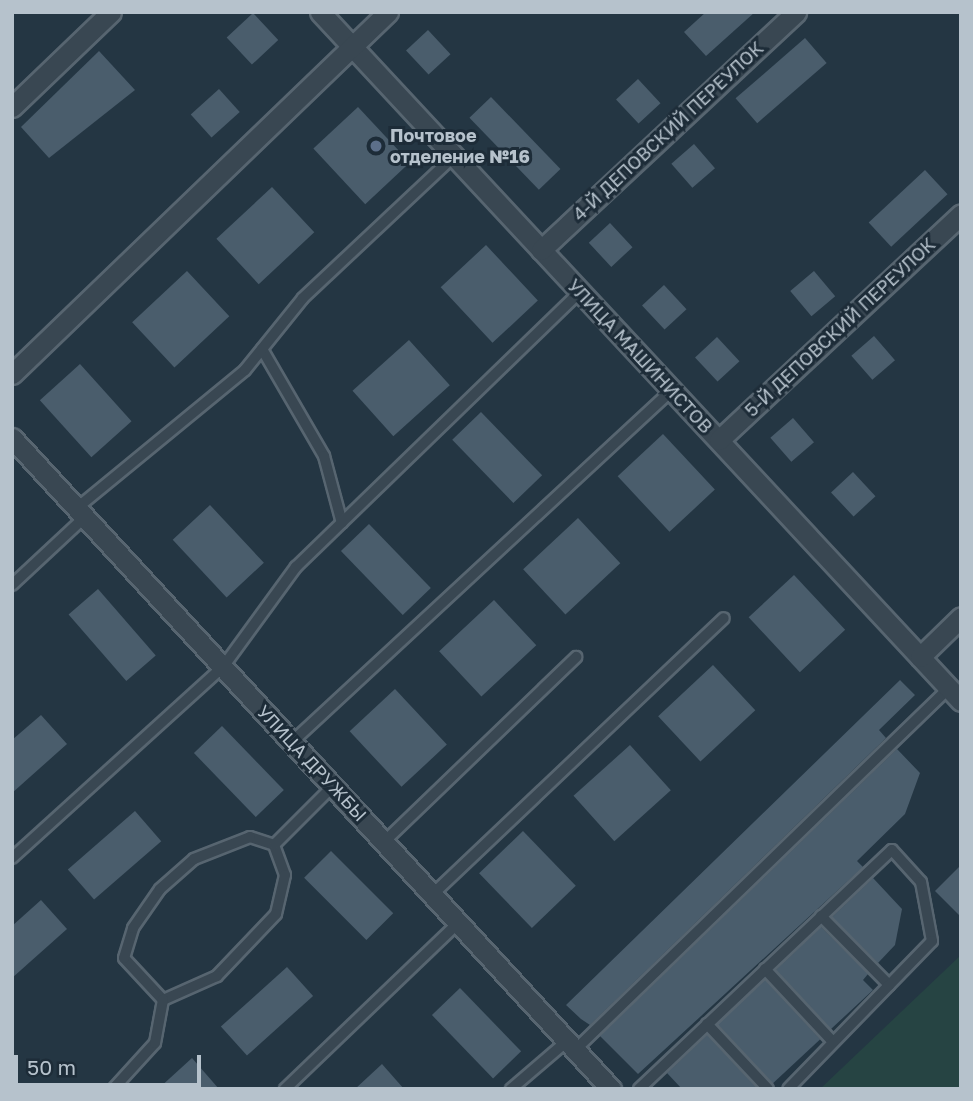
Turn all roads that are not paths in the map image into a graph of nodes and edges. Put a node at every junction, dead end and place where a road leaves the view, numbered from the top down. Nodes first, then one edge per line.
1 (111, 12) edge
2 (320, 12) edge
3 (388, 12) edge
4 (796, 12) edge
5 (351, 46) junction
6 (12, 107) edge
7 (454, 156) junction
8 (961, 214) edge
9 (541, 250) junction
10 (580, 292) junction
11 (262, 349) junction
12 (12, 374) edge
13 (672, 390) junction
14 (12, 438) edge
15 (719, 440) junction
16 (81, 512) junction
17 (342, 523) junction
18 (12, 585) edge
19 (961, 617) edge
20 (724, 618) dead end
21 (576, 657) dead end
22 (920, 657) junction
23 (223, 667) junction
24 (955, 695) edge
25 (292, 741) junction
26 (333, 786) junction
27 (384, 842) junction
28 (274, 845) junction
29 (12, 858) edge
30 (432, 895) junction
31 (821, 916) junction
32 (458, 923) junction
33 (765, 969) junction
34 (889, 985) junction
35 (163, 1000) junction
36 (707, 1024) junction
37 (833, 1042) junction
38 (571, 1045) junction
39 (113, 1089) edge
40 (285, 1089) edge
41 (511, 1089) edge
42 (611, 1089) edge
43 (639, 1089) edge
44 (768, 1089) edge
45 (788, 1089) edge

1 - 6 street
2 - 5 street, УЛИЦА МАШИНИСТОВ
3 - 5 street
4 - 9 street, 4-Й ДЕПОВСКИЙ ПЕРЕУЛОК
5 - 7 street, УЛИЦА МАШИНИСТОВ
5 - 12 street
7 - 9 street, УЛИЦА МАШИНИСТОВ
7 - 11 lane
8 - 15 street, 5-Й ДЕПОВСКИЙ ПЕРЕУЛОК
9 - 10 street, УЛИЦА МАШИНИСТОВ
10 - 13 street, УЛИЦА МАШИНИСТОВ
10 - 17 lane
11 - 16 lane
11 - 17 lane
13 - 15 street, УЛИЦА МАШИНИСТОВ
13 - 25 lane
14 - 16 street, УЛИЦА ДРУЖБЫ
15 - 22 street, УЛИЦА МАШИНИСТОВ
16 - 18 lane
16 - 23 street, УЛИЦА ДРУЖБЫ
17 - 23 lane
19 - 22 street
20 - 30 lane
21 - 27 lane
22 - 24 street, УЛИЦА МАШИНИСТОВ
23 - 25 street, УЛИЦА ДРУЖБЫ
23 - 29 lane
24 - 38 lane
25 - 26 street, УЛИЦА ДРУЖБЫ
26 - 27 street, УЛИЦА ДРУЖБЫ
26 - 28 lane
27 - 30 street, УЛИЦА ДРУЖБЫ
28 - 35 lane
28 - 35 lane
30 - 32 street, УЛИЦА ДРУЖБЫ
31 - 33 lane
31 - 34 lane
31 - 34 lane
32 - 38 street, УЛИЦА ДРУЖБЫ
32 - 40 lane
33 - 36 lane
33 - 37 lane
34 - 37 lane
35 - 39 lane
36 - 43 lane
36 - 44 lane
37 - 45 lane
38 - 41 lane
38 - 42 street, УЛИЦА ДРУЖБЫ

